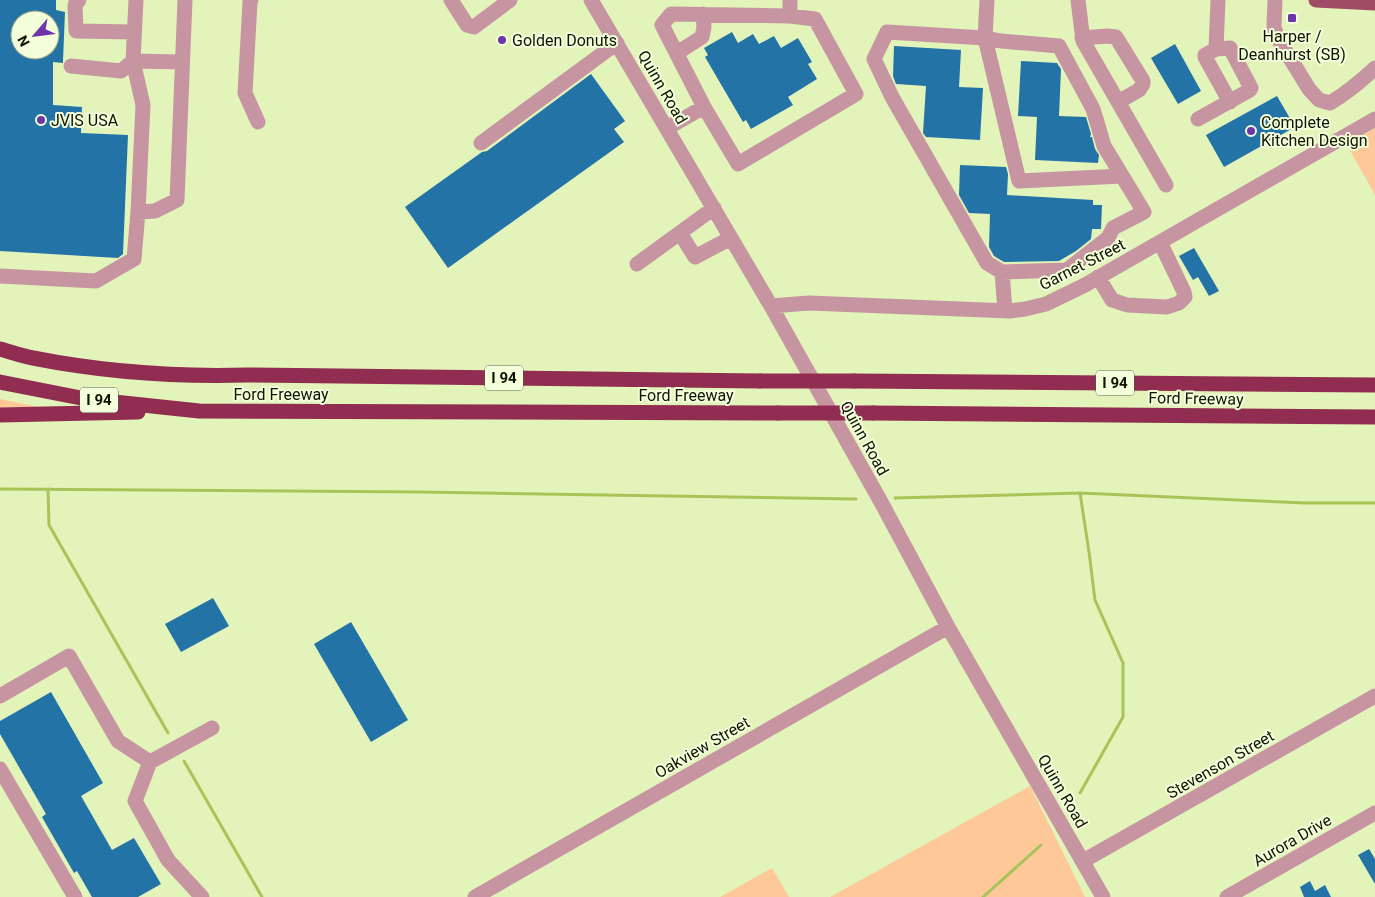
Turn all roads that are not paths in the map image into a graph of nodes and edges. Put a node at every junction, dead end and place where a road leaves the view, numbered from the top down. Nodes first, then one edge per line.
1 (79, 0) edge
2 (136, 0) edge
3 (185, 0) edge
4 (251, 0) edge
5 (451, 0) edge
6 (510, 0) edge
7 (590, 0) edge
8 (790, 0) edge
9 (987, 0) edge
10 (1078, 0) edge
11 (1218, 0) edge
12 (1275, 0) edge
13 (1316, 0) edge
14 (1375, 3) edge
15 (703, 14) junction
16 (790, 16) junction
17 (134, 32) junction
18 (985, 38) junction
19 (1082, 38) junction
20 (617, 44) junction
21 (1216, 49) junction
22 (677, 53) junction
23 (133, 61) junction
24 (182, 62) junction
25 (71, 66) dead end
26 (1375, 68) edge
27 (1118, 102) junction
28 (1230, 102) junction
29 (704, 106) junction
30 (1198, 119) dead end
31 (1375, 120) edge
32 (258, 122) dead end
33 (667, 128) junction
34 (481, 143) dead end
35 (1122, 176) junction
36 (1166, 185) dead end
37 (714, 208) junction
38 (138, 212) junction
39 (680, 233) junction
40 (731, 238) junction
41 (1160, 242) junction
42 (637, 264) dead end
43 (1002, 272) junction
44 (0, 276) edge
45 (1098, 277) junction
46 (771, 306) junction
47 (1005, 311) junction
48 (2, 349) edge
49 (0, 382) edge
50 (1375, 385) edge
51 (199, 411) junction
52 (0, 415) edge
53 (1375, 417) edge
54 (948, 627) junction
55 (0, 696) edge
56 (1375, 696) edge
57 (212, 728) dead end
58 (150, 762) junction
59 (0, 770) edge
60 (1375, 813) edge
61 (1083, 862) junction
62 (75, 897) edge
63 (202, 897) edge
64 (474, 897) edge
65 (1103, 897) edge
66 (1227, 897) edge

1 - 17 street
2 - 17 street
3 - 24 street
4 - 32 street
5 - 6 street
7 - 20 street, Quinn Road
8 - 16 street
9 - 18 street
10 - 19 street
11 - 21 street
12 - 26 street
13 - 14 main road
15 - 16 street
15 - 22 street
15 - 22 street
16 - 29 street
17 - 23 street
18 - 35 street
18 - 35 street
18 - 43 street
19 - 27 street
19 - 27 street
20 - 33 street, Quinn Road
20 - 34 street
21 - 28 street
21 - 28 street
22 - 29 street
23 - 24 street
23 - 25 street
23 - 38 street
24 - 38 street
27 - 36 street
28 - 30 street
29 - 33 street
31 - 41 street, Garnet Street
33 - 37 street, Quinn Road
35 - 43 street
37 - 39 street
37 - 40 street, Quinn Road
38 - 44 street
39 - 40 street
39 - 42 street
40 - 46 street, Quinn Road
41 - 45 street, Garnet Street
41 - 45 street
43 - 47 street
45 - 47 street, Garnet Street
46 - 47 street, Garnet Street
46 - 54 street, Quinn Road
48 - 50 highway, Ford Freeway / I 94, bridge
49 - 51 highway, Ford Freeway / I 94
51 - 52 highway
51 - 53 highway, Ford Freeway / I 94, bridge
54 - 61 street, Quinn Road
54 - 64 street, Oakview Street
55 - 58 street
56 - 61 street, Stevenson Street
57 - 58 street
58 - 63 street
59 - 62 street
60 - 66 street, Aurora Drive
61 - 65 street, Quinn Road

